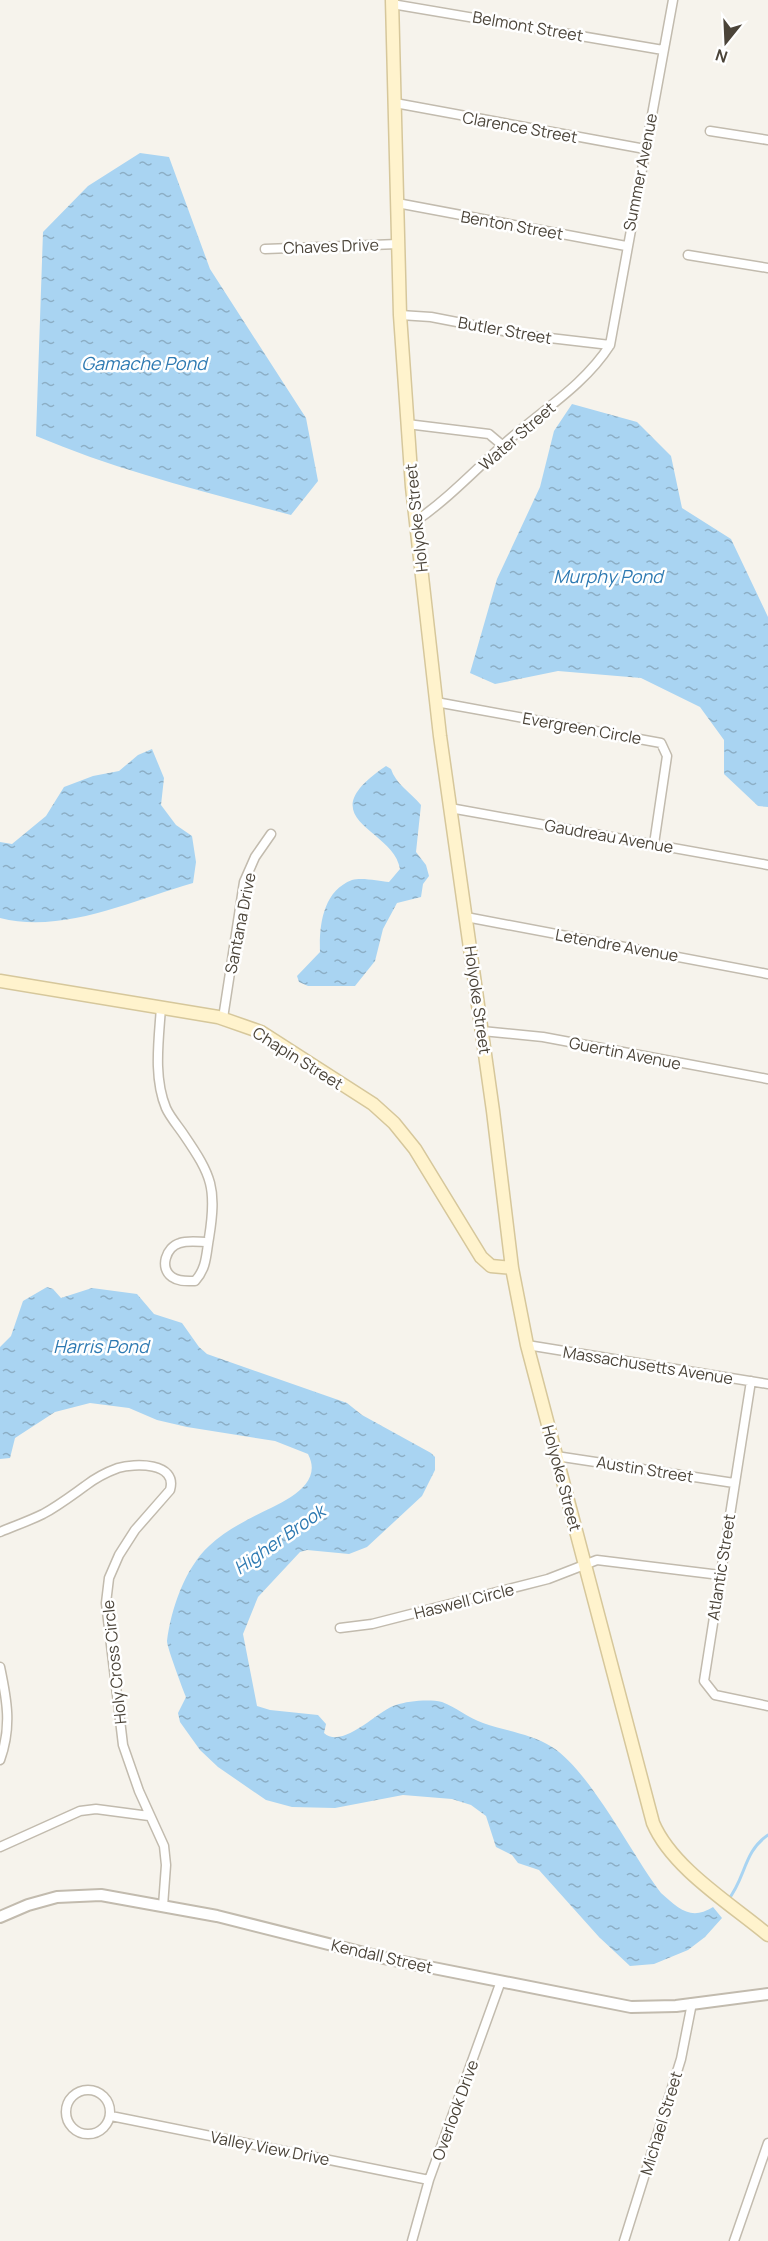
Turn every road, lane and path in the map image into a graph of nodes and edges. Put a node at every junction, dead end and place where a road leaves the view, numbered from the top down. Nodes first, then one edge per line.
1 (673, 0) edge
2 (392, 2) edge
3 (663, 50) junction
4 (395, 103) junction
5 (710, 131) dead end
6 (768, 141) edge
7 (645, 149) junction
8 (397, 203) junction
9 (398, 244) junction
10 (626, 246) junction
11 (265, 249) dead end
12 (688, 255) dead end
13 (768, 268) edge
14 (400, 315) junction
15 (610, 345) junction
16 (407, 424) junction
17 (502, 445) junction
18 (416, 521) junction
19 (436, 702) junction
20 (450, 808) junction
21 (270, 834) dead end
22 (654, 844) junction
23 (768, 865) edge
24 (466, 917) junction
25 (768, 974) edge
26 (0, 981) edge
27 (161, 1007) junction
28 (223, 1018) junction
29 (482, 1031) junction
30 (768, 1080) edge
31 (208, 1242) junction
32 (513, 1268) junction
33 (527, 1345) junction
34 (751, 1381) junction
35 (768, 1384) edge
36 (556, 1456) junction
37 (734, 1483) junction
38 (0, 1532) edge
39 (584, 1565) junction
40 (720, 1575) junction
41 (340, 1628) dead end
42 (0, 1667) edge
43 (768, 1706) edge
44 (0, 1760) edge
45 (149, 1816) junction
46 (0, 1847) edge
47 (164, 1906) junction
48 (0, 1917) edge
49 (768, 1935) edge
50 (501, 1981) junction
51 (768, 1994) edge
52 (692, 2003) junction
53 (111, 2116) junction
54 (768, 2143) edge
55 (429, 2180) junction
56 (412, 2241) edge
57 (624, 2241) edge
58 (735, 2241) edge

1 - 3 street, Summer Avenue
2 - 3 street, Belmont Street
2 - 4 main road, Holyoke Street
3 - 7 street, Summer Avenue
4 - 7 street, Clarence Street
4 - 8 main road, Holyoke Street
5 - 6 street
7 - 10 street, Summer Avenue
8 - 9 main road, Holyoke Street
8 - 10 street, Benton Street
9 - 11 street, Chaves Drive
9 - 14 main road, Holyoke Street
10 - 15 street, Summer Avenue
12 - 13 street
14 - 15 street, Butler Street
14 - 16 main road, Holyoke Street
15 - 17 street, Water Street
16 - 17 street
16 - 18 main road, Holyoke Street
17 - 18 street, Water Street
18 - 19 main road, Holyoke Street
19 - 20 main road, Holyoke Street
19 - 22 street, Evergreen Circle
20 - 22 street, Gaudreau Avenue
20 - 24 main road, Holyoke Street
21 - 28 street, Santana Drive
22 - 23 street, Gaudreau Avenue
24 - 25 street, Letendre Avenue
24 - 29 main road, Holyoke Street
26 - 27 main road, Chapin Street
27 - 28 main road, Chapin Street
27 - 31 street
28 - 32 main road, Chapin Street
29 - 30 street, Guertin Avenue
29 - 32 main road, Holyoke Street
31 - 31 street
32 - 33 main road, Holyoke Street
33 - 34 street, Massachusetts Avenue
33 - 36 main road, Holyoke Street
34 - 35 street, Massachusetts Avenue
34 - 37 street, Atlantic Street
36 - 37 street, Austin Street
36 - 39 main road, Holyoke Street
37 - 40 street, Atlantic Street
38 - 45 street, Holy Cross Circle
39 - 40 street, Haswell Circle
39 - 41 street, Haswell Circle
39 - 49 main road, Holyoke Street
40 - 43 street, Atlantic Street
42 - 44 street
45 - 46 street
45 - 47 street, Holy Cross Circle
47 - 48 street, Kendall Street
47 - 50 street, Kendall Street
50 - 52 street, Kendall Street
50 - 55 street, Overlook Drive
51 - 52 street, Kendall Street
52 - 57 street, Michael Street
53 - 53 street
53 - 55 street, Valley View Drive
54 - 58 street
55 - 56 street, Overlook Drive

